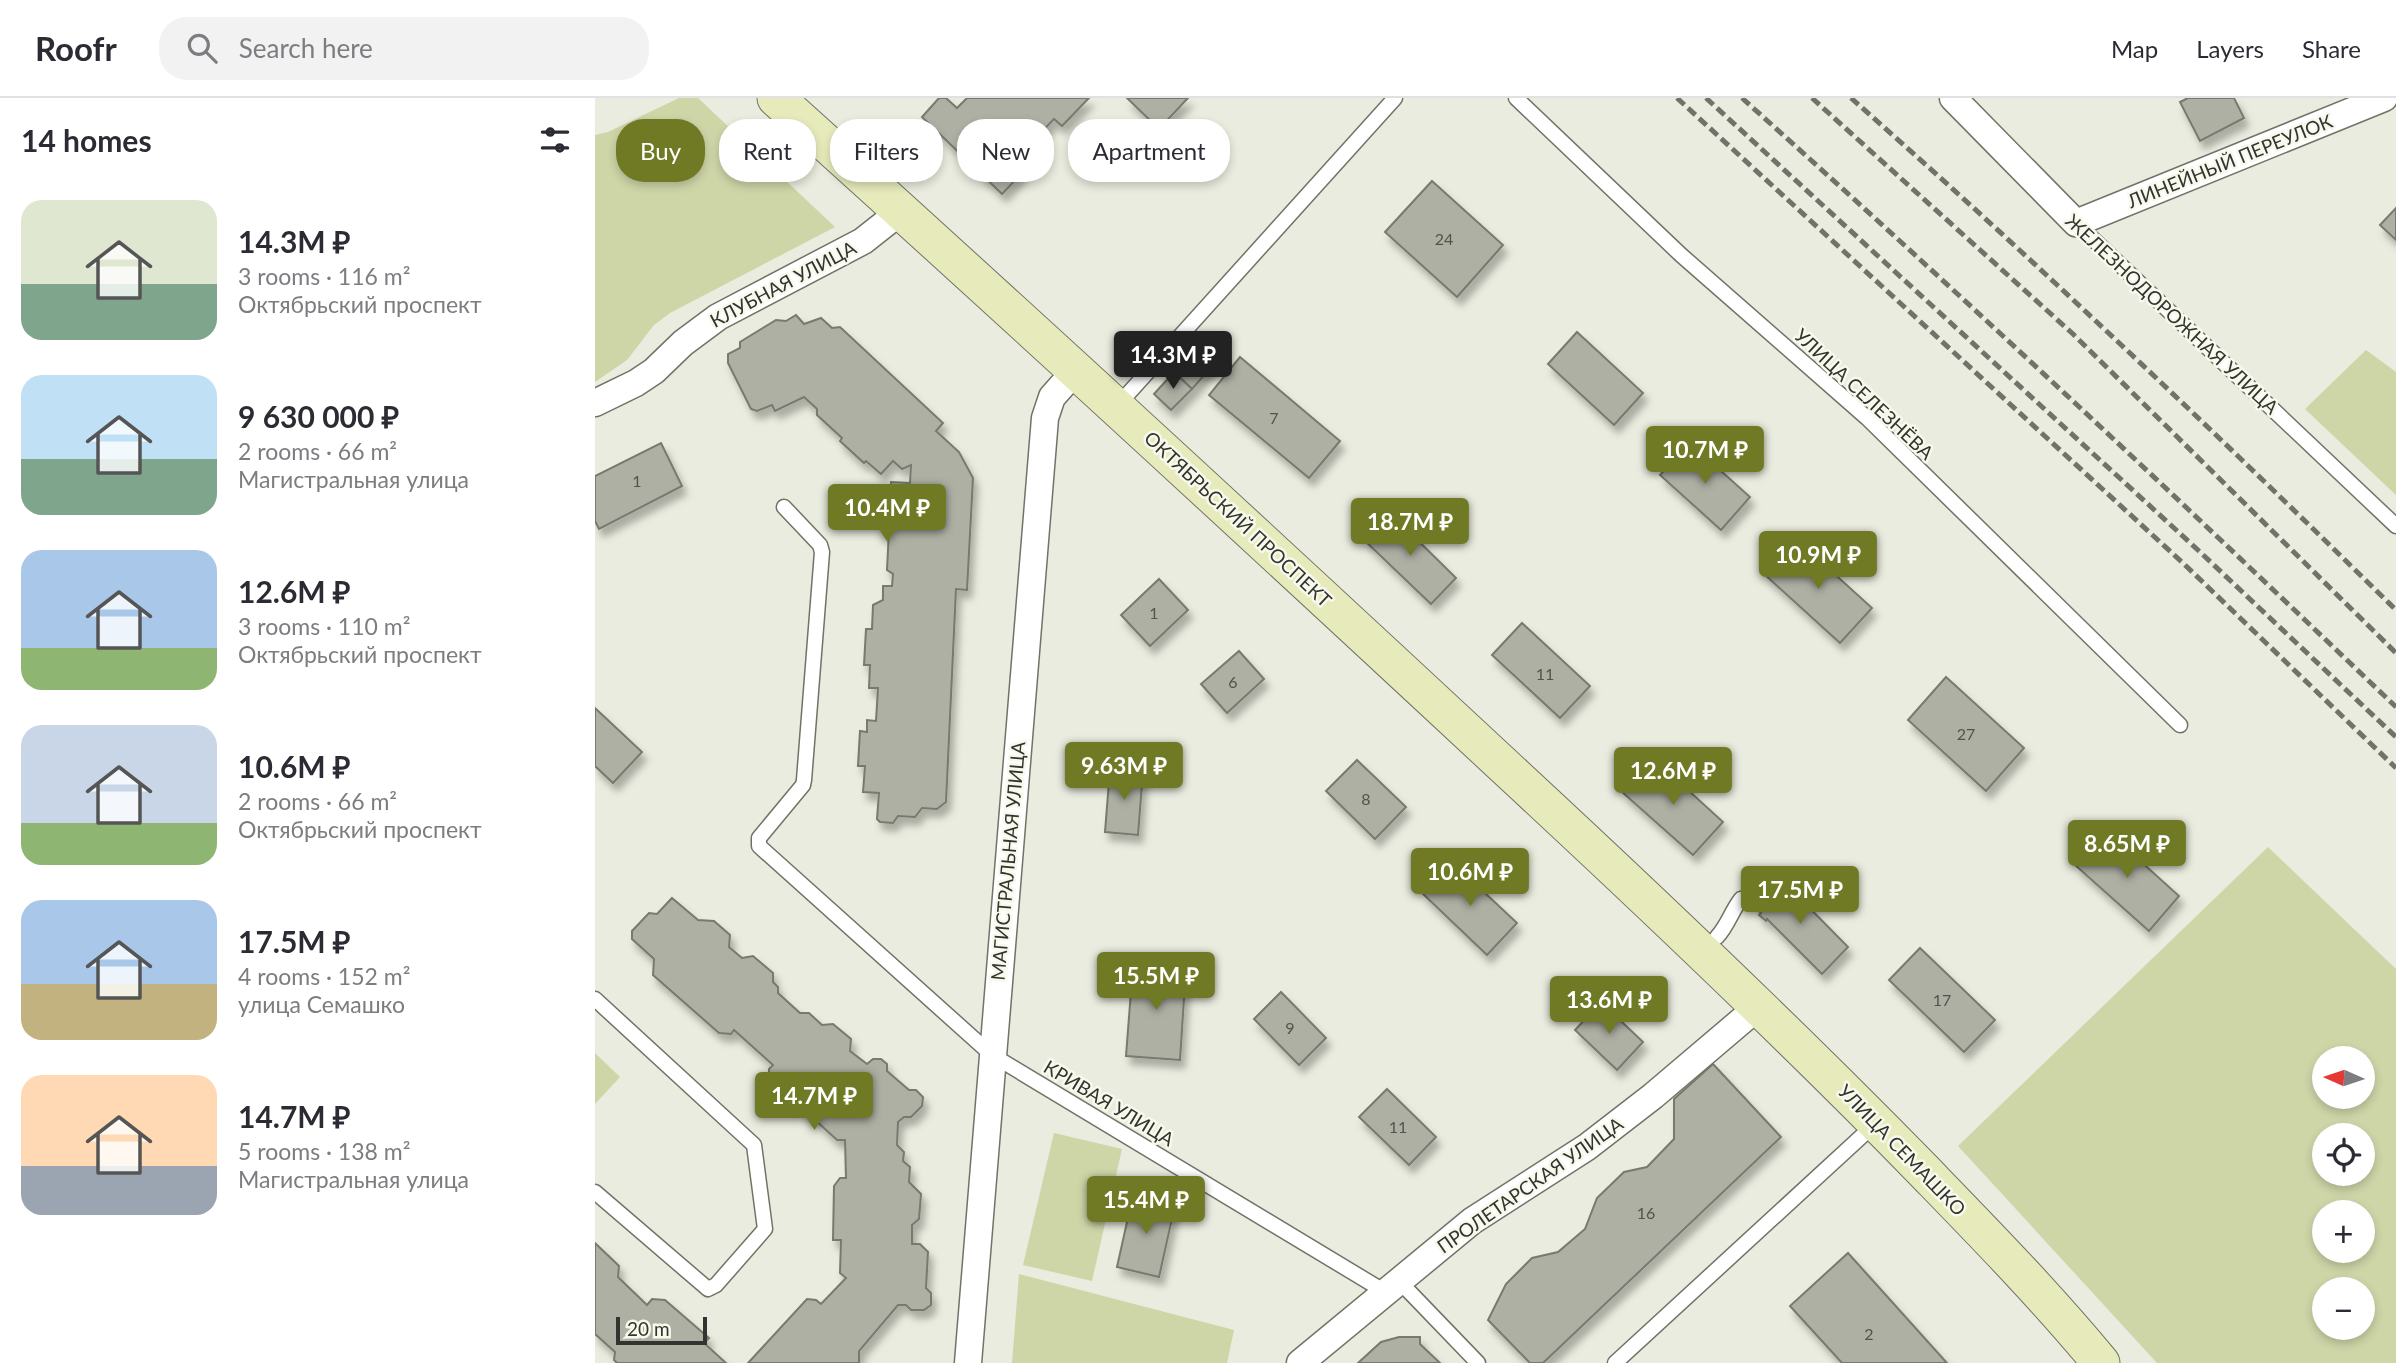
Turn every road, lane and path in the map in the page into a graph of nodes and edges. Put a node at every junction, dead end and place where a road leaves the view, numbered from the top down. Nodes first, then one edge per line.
1 (776, 98) edge
2 (1395, 98) edge
3 (1516, 98) edge
4 (1953, 98) edge
5 (2384, 98) edge
6 (901, 211) junction
7 (2076, 223) junction
8 (1077, 369) junction
9 (595, 403) edge
10 (1117, 406) junction
11 (784, 507) dead end
12 (2396, 526) edge
13 (2180, 725) dead end
14 (1741, 899) dead end
15 (1706, 940) junction
16 (595, 999) edge
17 (1759, 1006) junction
18 (992, 1055) junction
19 (1876, 1123) junction
20 (595, 1192) edge
21 (1393, 1287) junction
22 (968, 1363) edge
23 (1300, 1363) edge
24 (1478, 1363) edge
25 (1615, 1363) edge
26 (2101, 1363) edge

1 - 6 main road, ОКТЯБРЬСКИЙ ПРОСПЕКТ
2 - 10 lane
3 - 13 lane, УЛИЦА СЕЛЕЗНЁВА
4 - 7 street, ЖЕЛЕЗНОДОРОЖНАЯ УЛИЦА
5 - 7 street, ЛИНЕЙНЫЙ ПЕРЕУЛОК
6 - 8 main road, ОКТЯБРЬСКИЙ ПРОСПЕКТ
6 - 9 street, КЛУБНАЯ УЛИЦА
7 - 12 lane, ЖЕЛЕЗНОДОРОЖНАЯ УЛИЦА
8 - 10 main road, ОКТЯБРЬСКИЙ ПРОСПЕКТ
8 - 18 street, МАГИСТРАЛЬНАЯ УЛИЦА
10 - 15 main road, ОКТЯБРЬСКИЙ ПРОСПЕКТ
11 - 18 lane, КРИВАЯ УЛИЦА
14 - 15 lane
15 - 17 main road, УЛИЦА СЕМАШКО
16 - 20 lane
17 - 19 main road, УЛИЦА СЕМАШКО
17 - 21 street, ПРОЛЕТАРСКАЯ УЛИЦА
18 - 21 lane, КРИВАЯ УЛИЦА
18 - 22 street, МАГИСТРАЛЬНАЯ УЛИЦА
19 - 25 lane
19 - 26 main road, УЛИЦА СЕМАШКО
21 - 23 street, ПРОЛЕТАРСКАЯ УЛИЦА
21 - 24 lane, КРИВАЯ УЛИЦА

